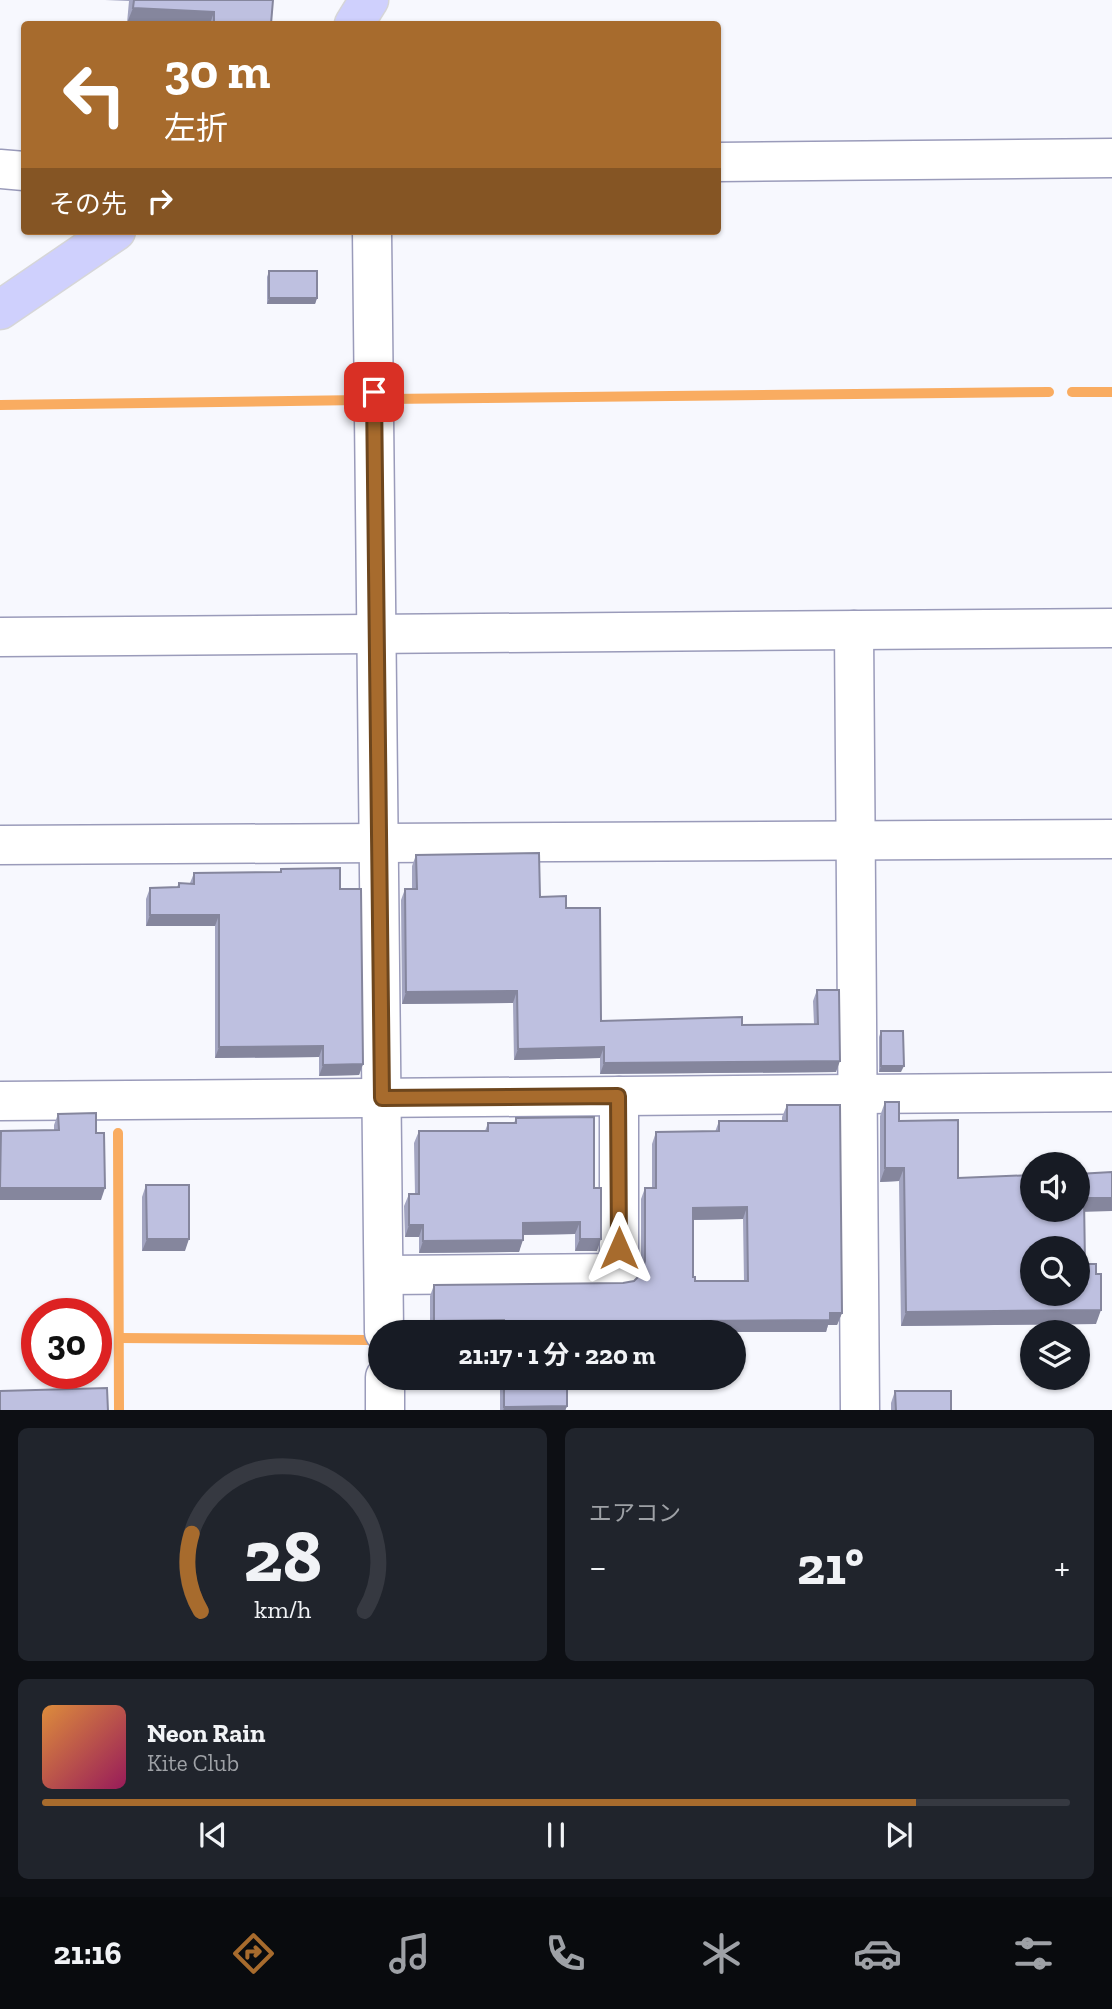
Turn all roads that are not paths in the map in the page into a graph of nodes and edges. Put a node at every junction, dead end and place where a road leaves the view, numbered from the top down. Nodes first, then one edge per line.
1 (369, 0) edge
2 (357, 21) edge
3 (1112, 158) edge
4 (721, 162) edge
5 (0, 169) edge
6 (21, 171) edge
7 (110, 235) edge
8 (372, 235) edge
9 (0, 310) edge
10 (1112, 628) edge
11 (854, 630) junction
12 (377, 634) junction
13 (0, 638) edge
14 (1112, 839) edge
15 (855, 842) junction
16 (379, 843) junction
17 (0, 845) edge
18 (1112, 1092) edge
19 (858, 1095) junction
20 (618, 1096) junction
21 (382, 1098) junction
22 (0, 1101) edge
23 (384, 1275) junction
24 (384, 1320) edge
25 (385, 1390) edge
26 (385, 1410) edge
27 (860, 1410) edge

1 - 2 main road
3 - 4 street
5 - 6 street
7 - 9 main road
8 - 12 street
10 - 11 street
11 - 12 street
11 - 15 street
12 - 13 street
12 - 16 street
14 - 15 street
15 - 16 street
15 - 19 street
16 - 17 street
16 - 21 street
18 - 19 street
19 - 20 street
19 - 27 street
20 - 21 street
20 - 23 street
21 - 22 street
21 - 23 street
23 - 24 street
25 - 26 street

